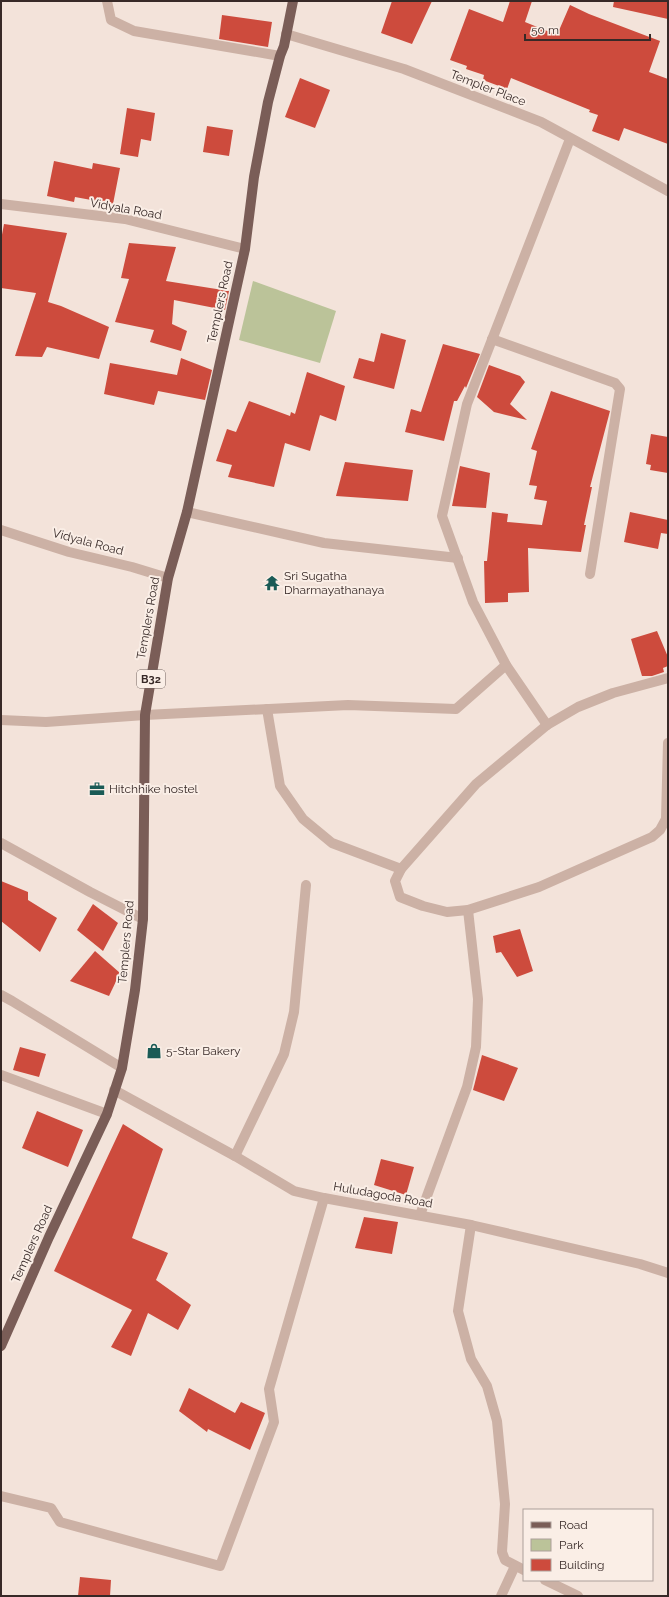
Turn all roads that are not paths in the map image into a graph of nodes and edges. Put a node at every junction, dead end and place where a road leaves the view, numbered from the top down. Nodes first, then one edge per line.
1 (107, 1) edge
2 (293, 1) edge
3 (286, 34) junction
4 (280, 56) junction
5 (570, 139) junction
6 (668, 191) edge
7 (1, 204) edge
8 (245, 249) junction
9 (492, 339) junction
10 (187, 512) junction
11 (1, 530) edge
12 (458, 558) junction
13 (590, 574) dead end
14 (168, 578) junction
15 (506, 665) junction
16 (668, 678) edge
17 (267, 709) junction
18 (146, 715) junction
19 (1, 720) edge
20 (547, 725) junction
21 (668, 743) edge
22 (1, 843) edge
23 (401, 869) junction
24 (306, 885) dead end
25 (468, 910) junction
26 (143, 919) junction
27 (1, 995) edge
28 (122, 1068) junction
29 (1, 1076) edge
30 (114, 1090) junction
31 (107, 1114) junction
32 (235, 1156) junction
33 (324, 1198) junction
34 (420, 1215) junction
35 (470, 1225) junction
36 (668, 1273) edge
37 (1, 1346) edge
38 (1, 1496) edge
39 (520, 1568) edge
40 (547, 1581) edge
41 (501, 1596) edge
42 (578, 1596) edge

1 - 4 street
2 - 3 main road, Templers Road / B32
3 - 4 main road, Templers Road / B32
3 - 5 street, Templer Place
4 - 8 main road, Templers Road / B32
5 - 6 street, Templer Place
5 - 9 street
7 - 8 street, Vidyala Road
8 - 10 main road, Templers Road / B32
9 - 12 street
9 - 13 street
10 - 12 street
10 - 14 main road, Templers Road / B32
11 - 14 street, Vidyala Road
12 - 15 street
14 - 18 main road, Templers Road / B32
15 - 17 street
15 - 20 street
16 - 20 street
17 - 18 street
17 - 23 street
18 - 19 street
18 - 26 main road, Templers Road / B32
20 - 23 street
21 - 25 street
22 - 26 street
23 - 25 street
24 - 32 street
25 - 34 street
26 - 28 main road, Templers Road / B32
27 - 28 street
28 - 30 main road, Templers Road / B32
29 - 31 street
30 - 31 main road, Templers Road / B32
30 - 32 street, Huludagoda Road
31 - 37 main road, Templers Road / B32
32 - 33 street, Huludagoda Road
33 - 34 street, Huludagoda Road
33 - 38 street
34 - 35 street, Huludagoda Road
35 - 36 street, Huludagoda Road
35 - 39 street
39 - 41 street
40 - 42 street

